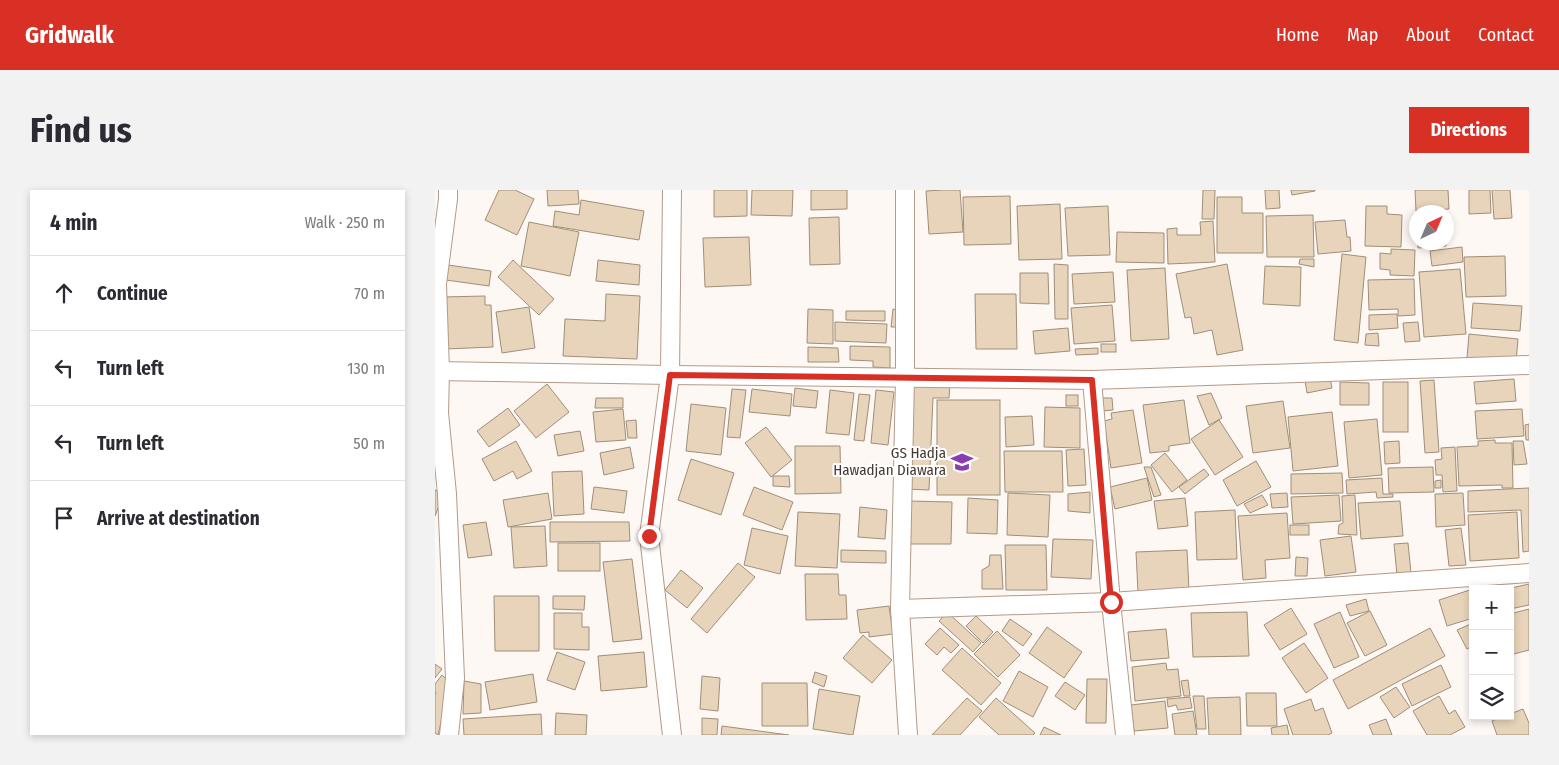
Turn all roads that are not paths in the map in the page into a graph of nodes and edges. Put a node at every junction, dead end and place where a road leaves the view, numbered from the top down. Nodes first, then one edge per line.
1 (448, 190) edge
2 (672, 190) edge
3 (905, 190) edge
4 (1529, 366) edge
5 (438, 371) edge
6 (670, 375) junction
7 (905, 378) junction
8 (1092, 380) junction
9 (1529, 573) edge
10 (1111, 602) junction
11 (900, 609) junction
12 (449, 735) edge
13 (672, 735) edge
14 (908, 735) edge
15 (1125, 735) edge

1 - 5 street
2 - 6 street
3 - 7 street
4 - 8 street
5 - 6 street
5 - 12 street
6 - 7 street
6 - 13 street
7 - 8 street
7 - 11 street
8 - 10 street
9 - 10 street
10 - 11 street
10 - 15 street
11 - 14 street

